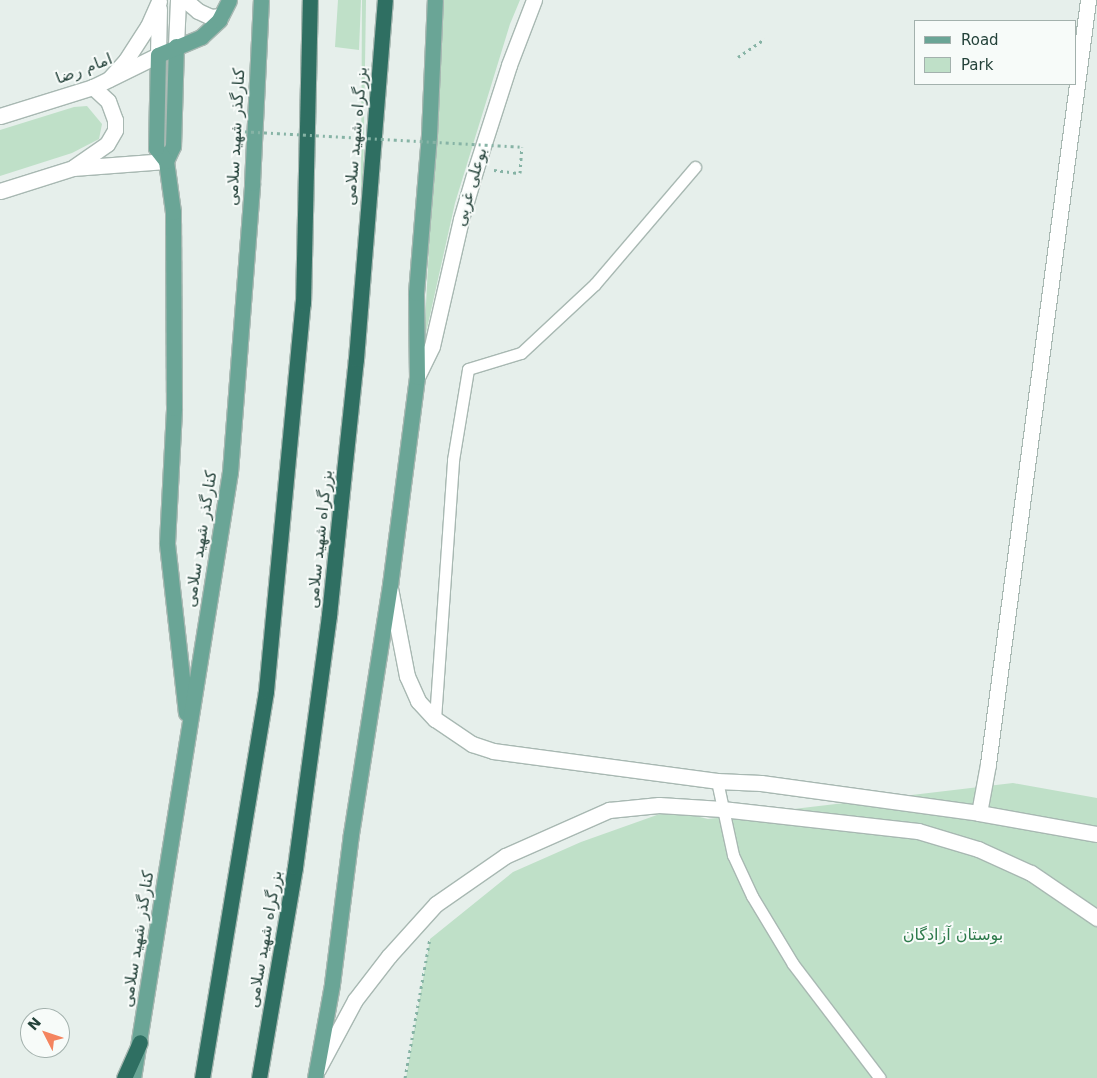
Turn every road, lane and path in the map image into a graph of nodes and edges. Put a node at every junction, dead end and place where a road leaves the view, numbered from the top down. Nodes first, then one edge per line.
1 (159, 0) edge
2 (178, 0) edge
3 (185, 0) edge
4 (229, 0) edge
5 (260, 0) edge
6 (310, 0) edge
7 (385, 0) edge
8 (434, 0) edge
9 (534, 0) edge
10 (1088, 0) edge
11 (221, 16) junction
12 (765, 39) dead end
13 (176, 46) junction
14 (158, 55) junction
15 (738, 57) dead end
16 (108, 80) junction
17 (1077, 84) edge
18 (1077, 85) edge
19 (93, 87) junction
20 (0, 116) edge
21 (238, 131) dead end
22 (166, 161) junction
23 (695, 167) dead end
24 (73, 168) junction
25 (476, 168) junction
26 (0, 191) edge
27 (417, 377) junction
28 (390, 585) junction
29 (435, 720) junction
30 (188, 731) junction
31 (717, 781) junction
32 (722, 809) junction
33 (979, 813) junction
34 (1097, 834) edge
35 (436, 904) junction
36 (1097, 918) edge
37 (140, 1042) junction
38 (316, 1076) edge
39 (124, 1078) edge
40 (133, 1078) edge
41 (202, 1078) edge
42 (259, 1078) edge
43 (405, 1078) edge
44 (880, 1078) edge

1 - 14 street
1 - 16 street
2 - 13 street
3 - 11 street
4 - 11 main road, امام رضا
5 - 30 main road, کنارگذر شهید سلامی
6 - 41 highway
7 - 42 highway, بزرگراه شهید سلامی
8 - 27 main road
9 - 25 street, بوعلی غربی
10 - 17 street
11 - 13 main road, امام رضا
12 - 15 path
13 - 14 main road, امام رضا
13 - 22 main road
14 - 16 street, امام رضا
14 - 22 main road
16 - 19 street, امام رضا
18 - 33 street
19 - 20 street, امام رضا
19 - 24 street
21 - 25 path, bridge
22 - 24 street
22 - 30 main road
23 - 29 lane
24 - 26 street
25 - 27 street, بوعلی غربی
27 - 28 main road
28 - 29 street
28 - 38 main road
29 - 31 street
30 - 37 main road, کنارگذر شهید سلامی
31 - 32 lane
31 - 33 street
32 - 35 street
32 - 36 street
32 - 44 lane
33 - 34 street
35 - 38 street
35 - 43 path
37 - 39 highway
37 - 40 main road, کنارگذر شهید سلامی

